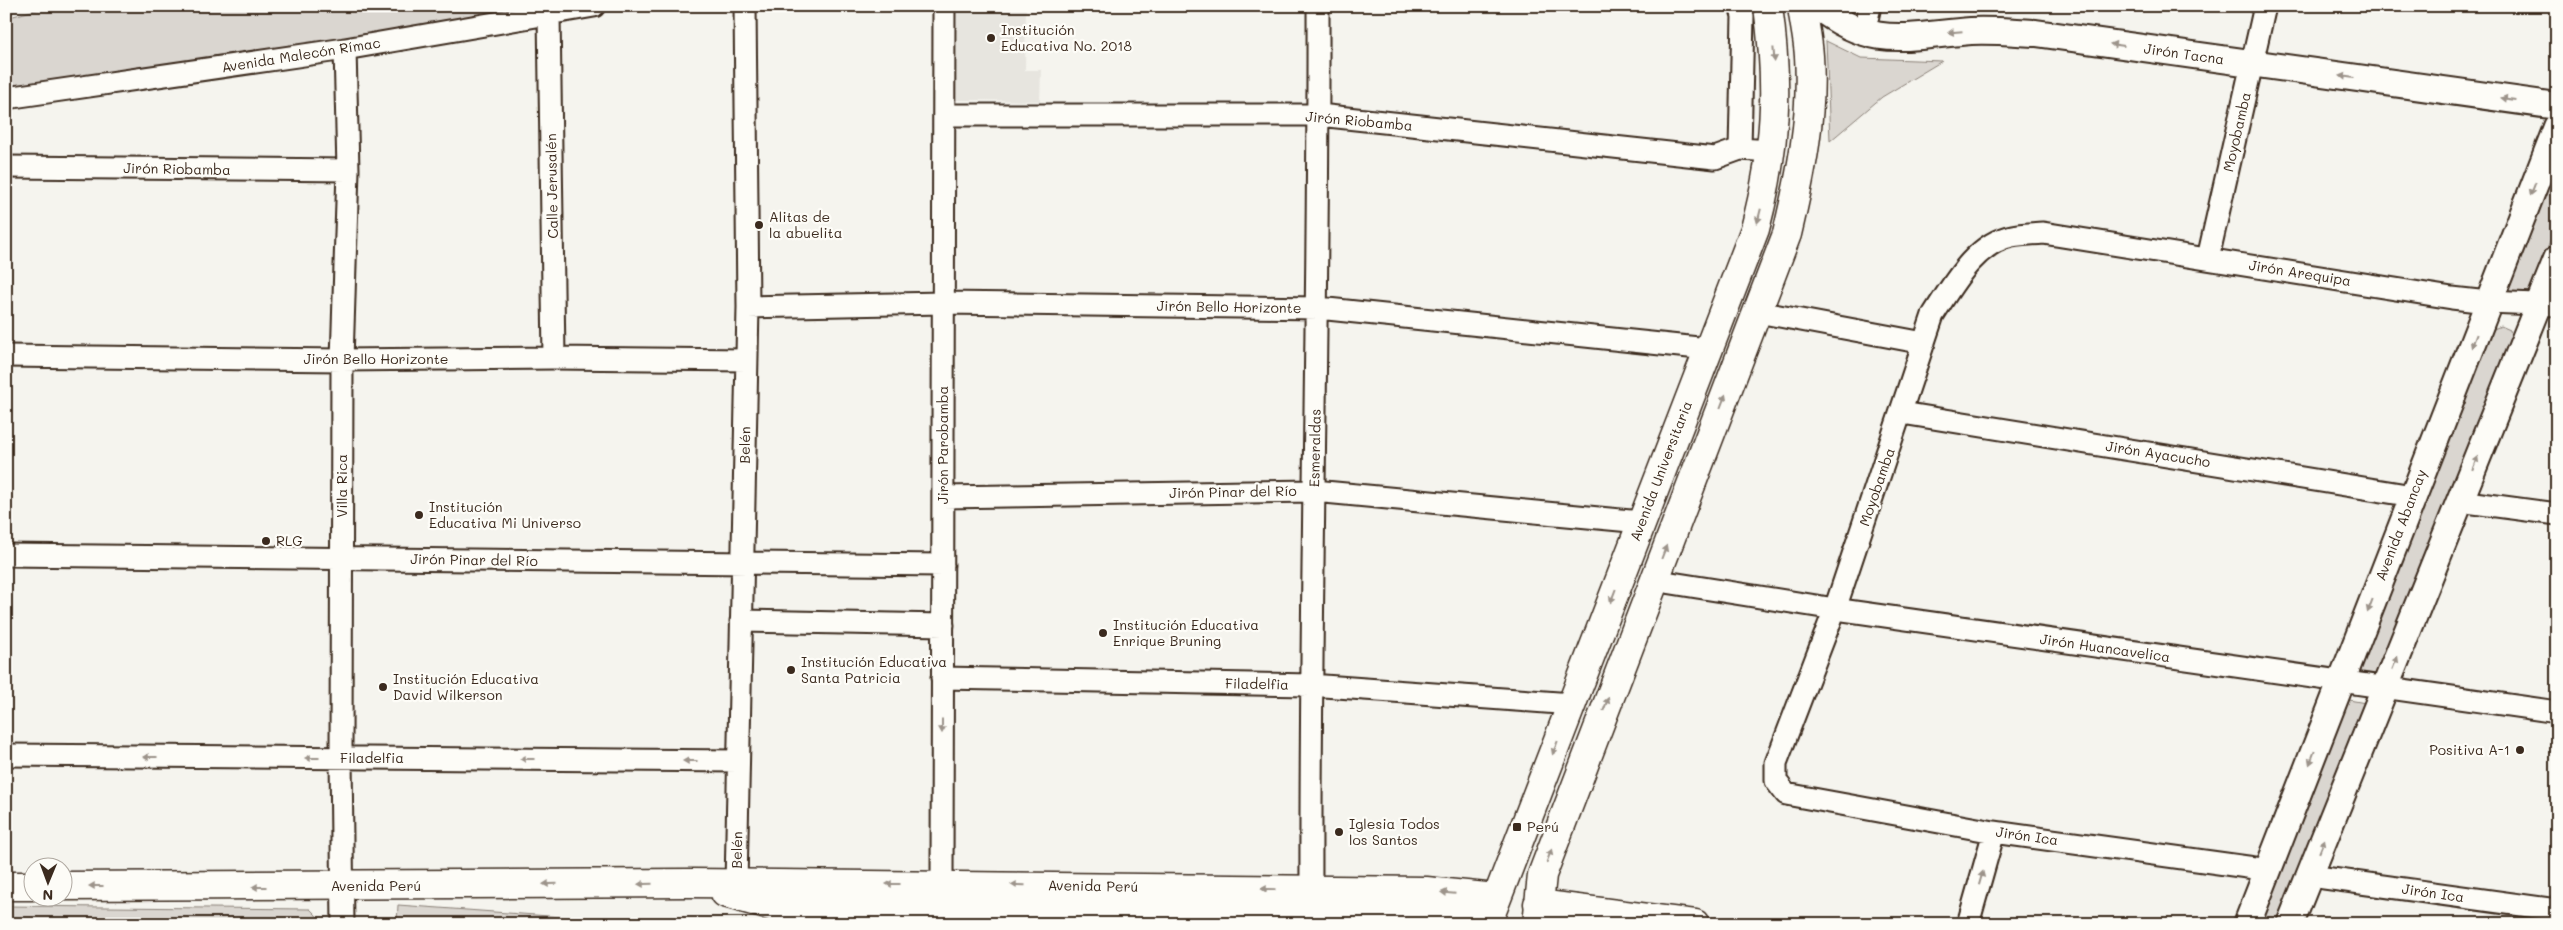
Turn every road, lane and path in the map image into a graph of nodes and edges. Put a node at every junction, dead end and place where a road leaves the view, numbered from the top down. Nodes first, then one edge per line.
1 (594, 6) edge
2 (745, 6) edge
3 (944, 6) edge
4 (1318, 6) edge
5 (1740, 6) edge
6 (1768, 6) edge
7 (1802, 6) edge
8 (1817, 6) edge
9 (1870, 6) edge
10 (2265, 6) edge
11 (549, 14) junction
12 (1864, 34) junction
13 (345, 49) junction
14 (2252, 64) junction
15 (6, 98) edge
16 (2557, 106) edge
17 (944, 115) junction
18 (1319, 116) junction
19 (2557, 128) edge
20 (1740, 149) junction
21 (1771, 151) junction
22 (6, 167) edge
23 (348, 170) junction
24 (2043, 233) joint
25 (2208, 258) junction
26 (2557, 259) edge
27 (2488, 302) junction
28 (943, 303) junction
29 (2547, 305) edge
30 (748, 307) junction
31 (1318, 308) junction
32 (1758, 312) junction
33 (1924, 343) junction
34 (1708, 348) junction
35 (6, 356) edge
36 (554, 358) junction
37 (342, 360) junction
38 (746, 360) junction
39 (1902, 413) junction
40 (1314, 491) junction
41 (2413, 496) junction
42 (943, 497) junction
43 (2460, 501) junction
44 (2557, 514) edge
45 (1641, 522) junction
46 (6, 555) edge
47 (343, 559) junction
48 (742, 563) junction
49 (943, 565) junction
50 (1653, 580) junction
51 (1835, 609) junction
52 (741, 622) junction
53 (943, 625) junction
54 (942, 678) junction
55 (2341, 680) junction
56 (1310, 685) junction
57 (2385, 688) junction
58 (1572, 704) junction
59 (2557, 712) edge
60 (6, 755) edge
61 (341, 758) junction
62 (738, 761) junction
63 (1786, 794) joint
64 (1994, 832) junction
65 (2269, 870) junction
66 (2310, 876) junction
67 (690, 883) junction
68 (736, 884) junction
69 (942, 884) junction
70 (6, 886) edge
71 (22, 886) edge
72 (72, 886) edge
73 (342, 886) junction
74 (1311, 889) junction
75 (1496, 898) junction
76 (2557, 910) edge
77 (1537, 914) edge
78 (343, 924) edge
79 (1474, 924) edge
80 (1487, 924) edge
81 (1695, 924) edge
82 (1968, 924) edge
83 (2247, 924) edge
84 (2290, 924) edge

1 - 11 street, Avenida Malecón Rímac
2 - 30 street, Belén
3 - 17 street, Jirón Parobamba
4 - 18 street, Esmeraldas
5 - 20 street
6 -> 21 main road, Avenida Universitaria
7 - 32 main road
8 - 12 street, Jirón Tacna
9 - 12 street
10 - 14 street, Moyobamba
11 - 13 street, Avenida Malecón Rímac
11 - 36 street, Calle Jerusalén
14 -> 12 street, Jirón Tacna
13 - 15 street, Avenida Malecón Rímac
13 - 23 street, Villa Rica
16 -> 14 street, Jirón Tacna
14 - 25 street, Moyobamba
17 - 18 street, Jirón Riobamba
17 - 28 street, Jirón Parobamba
18 - 20 street, Jirón Riobamba
18 - 31 street, Esmeraldas
19 -> 27 street, Avenida Abancay
20 - 21 street, Jirón Riobamba
21 -> 34 main road, Avenida Universitaria
22 - 23 street, Jirón Riobamba
23 - 37 street, Villa Rica
24 - 25 street, Jirón Arequipa
24 - 33 street, Moyobamba
25 - 27 street, Jirón Arequipa
26 - 29 street
27 - 29 street, Jirón Arequipa
27 -> 41 street, Avenida Abancay
28 - 30 street, Jirón Bello Horizonte
28 - 31 street, Jirón Bello Horizonte
28 - 42 street, Jirón Parobamba
43 -> 29 street
30 - 38 street, Belén
31 - 34 street, Jirón Bello Horizonte
31 - 40 street, Esmeraldas
32 - 33 street
50 -> 32 main road
33 - 39 street, Moyobamba
34 - 45 main road, Avenida Universitaria
35 - 37 street, Jirón Bello Horizonte
36 - 37 street, Jirón Bello Horizonte
36 - 38 street, Jirón Bello Horizonte
37 - 47 street, Villa Rica
38 - 48 street, Belén
39 - 41 street, Jirón Ayacucho
39 - 51 street, Moyobamba
40 - 42 street, Jirón Pinar del Río
40 - 45 street, Jirón Pinar del Río
40 - 56 street, Esmeraldas
41 -> 55 street, Avenida Abancay
42 - 49 street, Jirón Parobamba
43 - 44 street
57 -> 43 street
45 -> 58 main road, Avenida Universitaria
46 - 47 street, Jirón Pinar del Río
47 - 48 street, Jirón Pinar del Río
47 - 61 street, Villa Rica
48 - 49 street, Jirón Pinar del Río
48 - 52 street, Belén
49 - 53 street, Jirón Parobamba
50 - 51 street, Jirón Huancavelica
77 -> 50 main road
51 - 55 street, Jirón Huancavelica
51 - 63 street, Moyobamba
52 - 53 street
52 - 62 street, Belén
53 - 54 street, Jirón Parobamba
54 - 56 street, Filadelfia
54 -> 69 street, Jirón Parobamba
55 - 57 street, Jirón Huancavelica
55 -> 65 street, Avenida Abancay
56 - 58 street, Filadelfia
56 - 74 street, Esmeraldas
57 - 59 street, Jirón Huancavelica
66 -> 57 street
58 -> 75 main road, Avenida Universitaria
61 -> 60 street, Filadelfia
62 -> 61 street, Filadelfia
61 - 73 street, Villa Rica
62 - 68 street, Belén
63 - 64 street, Jirón Ica
64 - 65 street, Jirón Ica
82 -> 64 street
65 - 83 street, Avenida Abancay
66 - 76 street, Jirón Ica
66 - 84 street
67 - 68 main road, Avenida Perú
67 -> 73 main road, Avenida Perú
67 - 79 main road, Avenida Perú
69 -> 68 main road, Avenida Perú
74 -> 69 main road, Avenida Perú
70 - 71 main road
73 -> 72 main road, Avenida Perú
73 - 78 street, Villa Rica
75 -> 74 main road, Avenida Perú
75 - 80 main road, Avenida Universitaria
77 - 81 main road

